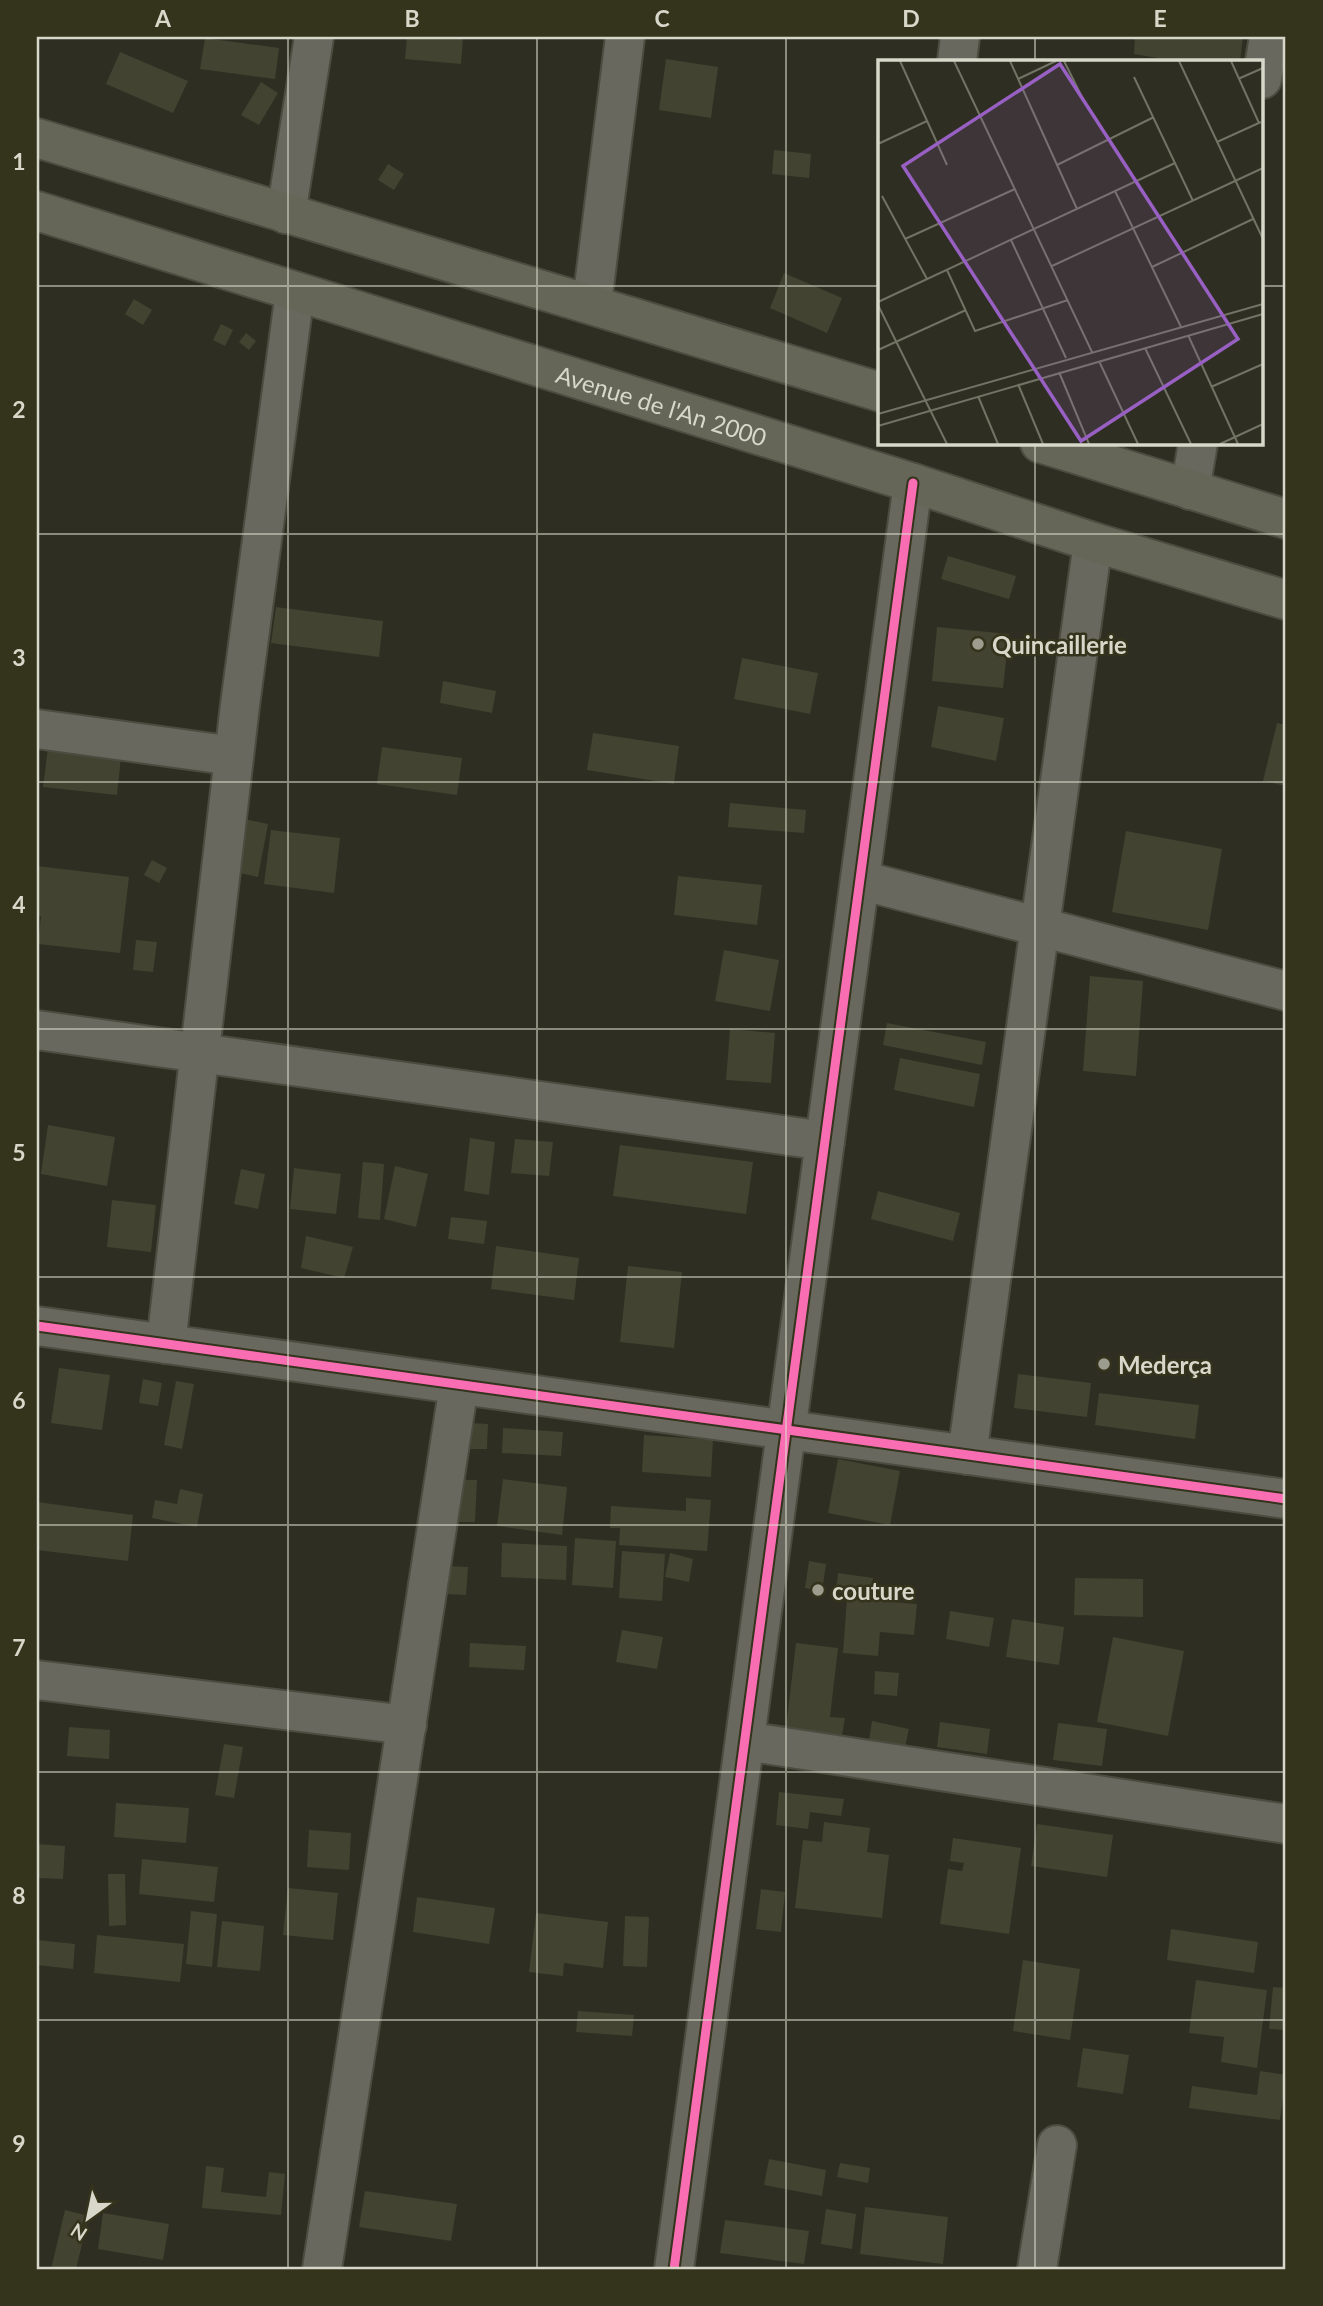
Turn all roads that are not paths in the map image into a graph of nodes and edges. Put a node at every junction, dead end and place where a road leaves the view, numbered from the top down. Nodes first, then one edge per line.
1 (314, 37) edge
2 (625, 37) edge
3 (960, 37) edge
4 (1269, 37) edge
5 (957, 60) edge
6 (1264, 67) edge
7 (37, 138) edge
8 (37, 211) edge
9 (286, 214) junction
10 (295, 292) junction
11 (592, 303) junction
12 (878, 391) edge
13 (1043, 444) edge
14 (1198, 444) edge
15 (914, 483) junction
16 (1189, 490) junction
17 (1286, 519) edge
18 (1093, 542) junction
19 (1286, 600) edge
20 (37, 729) edge
21 (234, 756) junction
22 (860, 880) junction
23 (1040, 927) junction
24 (1286, 991) edge
25 (37, 1030) edge
26 (200, 1053) junction
27 (825, 1142) junction
28 (37, 1326) edge
29 (166, 1344) junction
30 (460, 1385) junction
31 (786, 1430) junction
32 (967, 1455) junction
33 (1286, 1499) edge
34 (37, 1680) edge
35 (407, 1726) junction
36 (744, 1741) junction
37 (1286, 1824) edge
38 (1057, 2146) dead end
39 (322, 2269) edge
40 (674, 2269) edge
41 (1037, 2269) edge

1 - 9 street
2 - 11 street
3 - 5 street
4 - 6 street
7 - 9 main road
8 - 10 main road, Avenue de l'An 2000
9 - 11 main road
10 - 15 main road, Avenue de l'An 2000
10 - 21 street
11 - 12 main road
13 - 16 main road
14 - 16 street
15 - 18 main road, Avenue de l'An 2000
15 - 22 street
16 - 17 main road
18 - 19 main road, Avenue de l'An 2000
18 - 23 street
20 - 21 street
21 - 26 street
22 - 23 street
22 - 27 street
23 - 24 street
23 - 32 street
25 - 26 street
26 - 27 street
26 - 29 street
27 - 31 street
28 - 29 street
29 - 30 street
30 - 31 street
30 - 35 street
31 - 32 street
31 - 36 street
32 - 33 street
34 - 35 street
35 - 39 street
36 - 37 street
36 - 40 street
38 - 41 street

